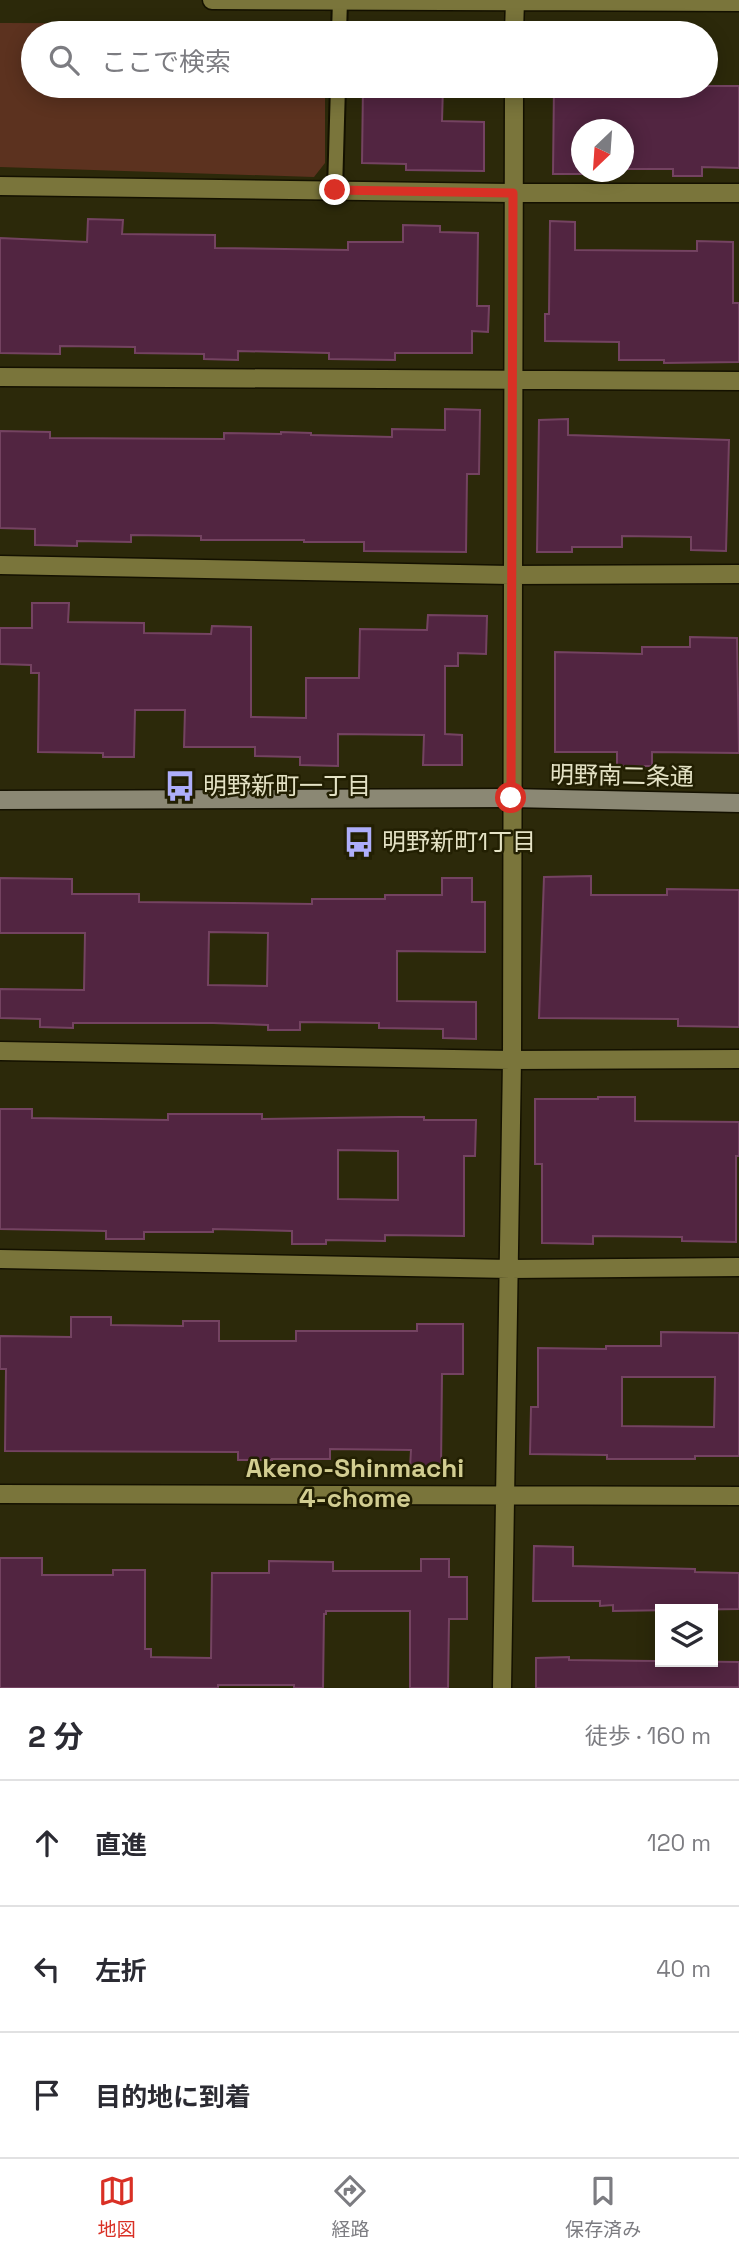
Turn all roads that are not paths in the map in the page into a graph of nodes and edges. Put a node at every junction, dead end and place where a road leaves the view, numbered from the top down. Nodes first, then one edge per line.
1 (212, 0) edge
2 (340, 0) edge
3 (515, 0) edge
4 (739, 2) edge
5 (339, 21) edge
6 (514, 21) edge
7 (338, 98) edge
8 (514, 98) edge
9 (0, 186) edge
10 (335, 190) junction
11 (513, 193) junction
12 (739, 193) edge
13 (0, 377) edge
14 (513, 379) junction
15 (739, 381) edge
16 (0, 565) edge
17 (739, 574) edge
18 (512, 575) junction
19 (511, 798) junction
20 (0, 800) edge
21 (739, 803) edge
22 (0, 1051) edge
23 (739, 1059) edge
24 (512, 1060) junction
25 (0, 1259) edge
26 (739, 1267) edge
27 (510, 1269) junction
28 (0, 1494) edge
29 (503, 1496) junction
30 (739, 1496) edge
31 (502, 1688) edge

1 - 2 street
2 - 3 street
2 - 5 lane
3 - 4 street
3 - 6 street
7 - 10 lane
8 - 11 street
9 - 10 street
10 - 11 street
11 - 12 street
11 - 14 street
13 - 14 street
14 - 15 street
14 - 18 street
16 - 18 street
17 - 18 street
18 - 19 street
19 - 20 street, 明野南二条通
19 - 21 street, 明野南二条通
19 - 24 street
22 - 24 street
23 - 24 street
24 - 27 street
25 - 27 street
26 - 27 street
27 - 29 street
28 - 29 street
29 - 30 street
29 - 31 street

